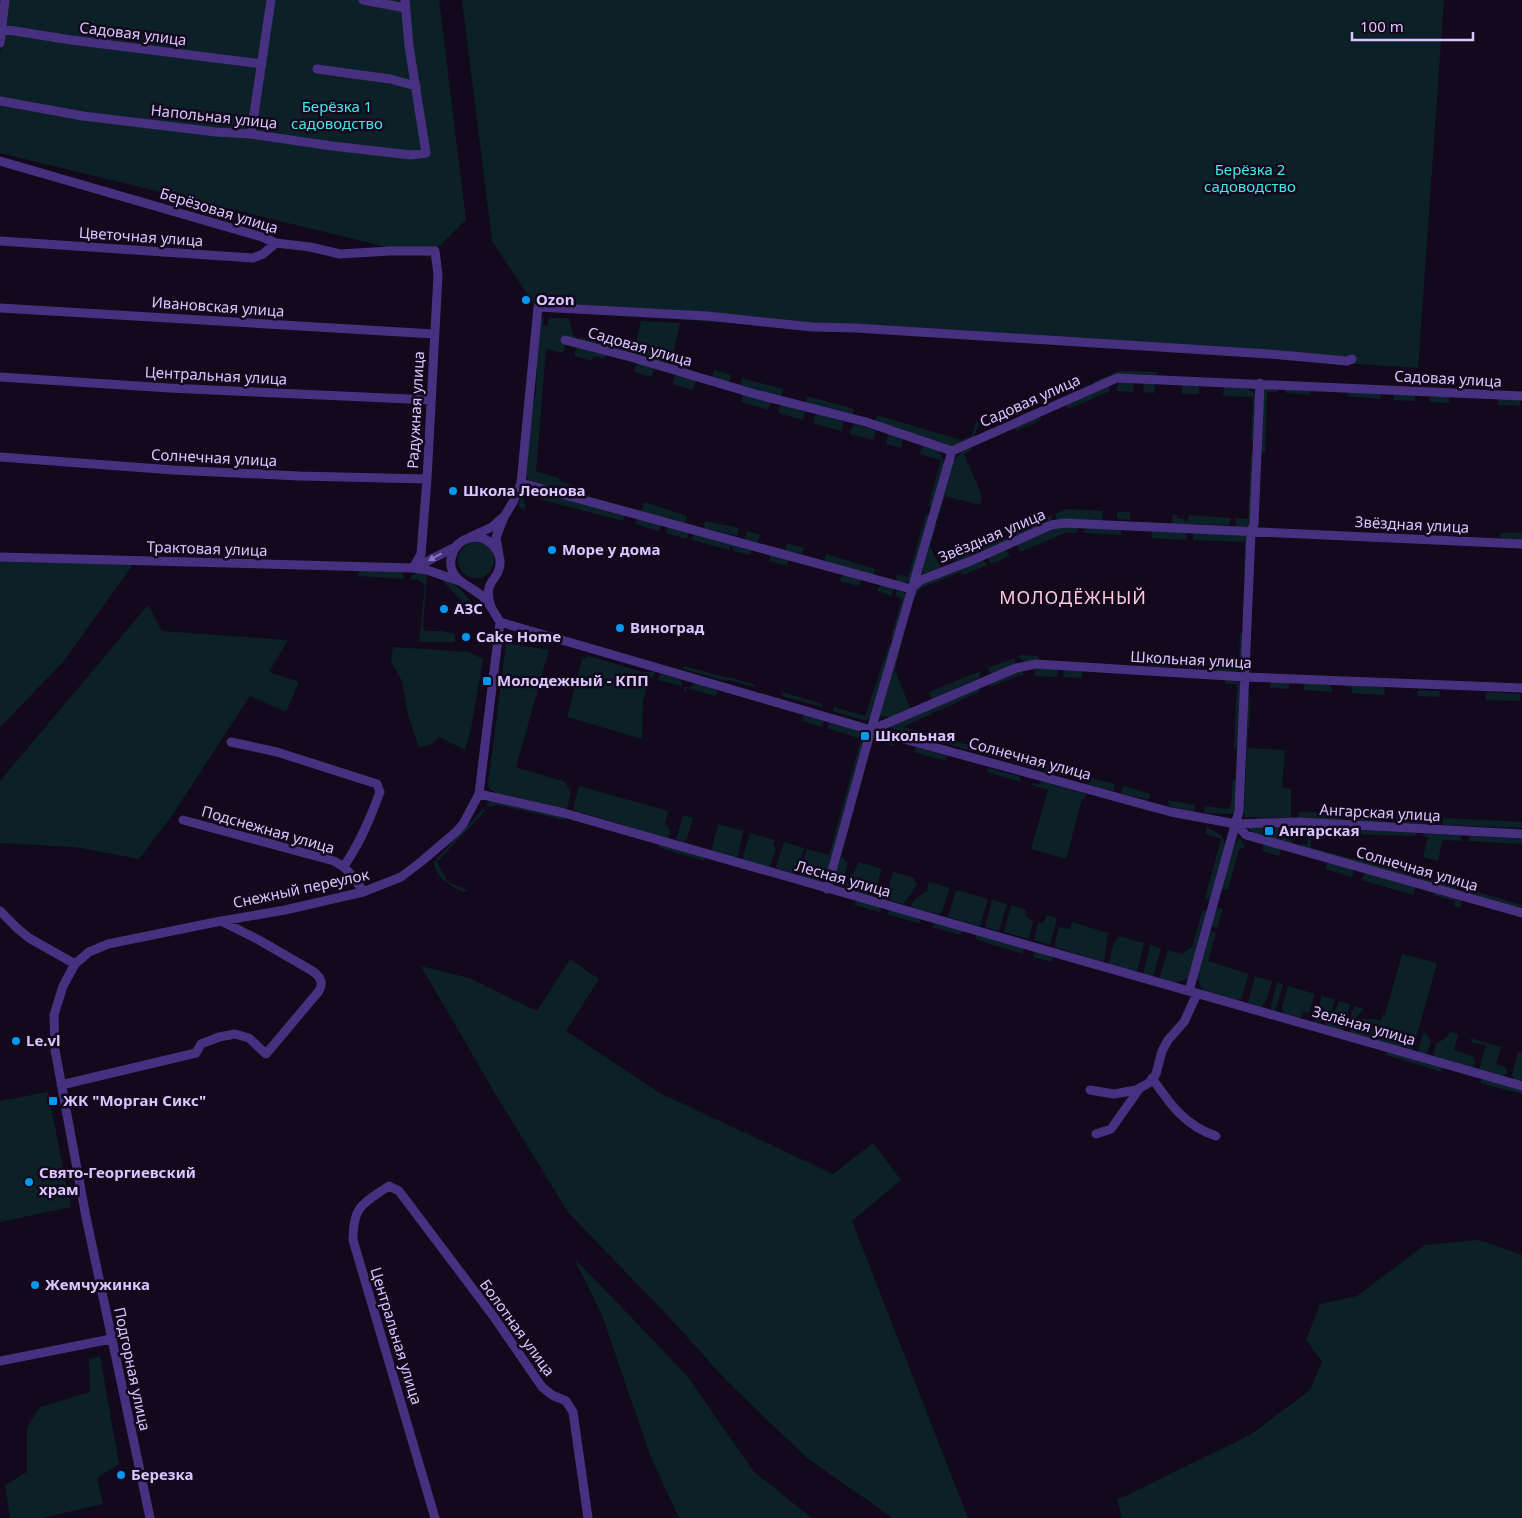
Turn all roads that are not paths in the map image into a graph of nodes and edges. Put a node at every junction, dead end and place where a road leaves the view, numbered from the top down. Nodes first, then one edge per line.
1 (5, 0) edge
2 (271, 0) edge
3 (363, 0) edge
4 (405, 4) edge
5 (2, 29) junction
6 (0, 43) edge
7 (262, 64) junction
8 (317, 69) dead end
9 (416, 86) junction
10 (0, 101) edge
11 (251, 134) junction
12 (0, 160) edge
13 (0, 241) edge
14 (276, 243) junction
15 (435, 251) joint
16 (0, 308) edge
17 (434, 334) junction
18 (565, 340) dead end
19 (1352, 360) dead end
20 (0, 377) edge
21 (1260, 384) junction
22 (1522, 396) edge
23 (431, 400) junction
24 (952, 450) junction
25 (0, 458) edge
26 (427, 479) junction
27 (521, 483) junction
28 (504, 517) junction
29 (1252, 532) junction
30 (464, 540) junction
31 (1522, 544) edge
32 (457, 546) junction
33 (499, 554) junction
34 (0, 557) edge
35 (413, 568) junction
36 (494, 579) junction
37 (463, 583) junction
38 (911, 590) junction
39 (491, 607) junction
40 (500, 622) junction
41 (1245, 676) junction
42 (1522, 688) edge
43 (871, 730) junction
44 (231, 742) dead end
45 (479, 794) junction
46 (183, 820) dead end
47 (1236, 824) junction
48 (1522, 834) edge
49 (344, 866) junction
50 (827, 889) junction
51 (363, 892) junction
52 (0, 911) edge
53 (1522, 912) edge
54 (220, 921) junction
55 (75, 964) junction
56 (1193, 992) junction
57 (1152, 1078) junction
58 (61, 1085) junction
59 (1522, 1086) edge
60 (1140, 1088) junction
61 (1090, 1090) dead end
62 (1096, 1134) dead end
63 (1216, 1136) dead end
64 (398, 1191) joint
65 (111, 1339) junction
66 (0, 1361) edge
67 (150, 1518) edge
68 (435, 1518) edge
69 (588, 1518) edge

1 - 5 street
2 - 7 street
3 - 4 street
4 - 9 street
5 - 6 street
5 - 7 street, Садовая улица
7 - 11 street
8 - 9 street
9 - 11 street, Напольная улица
10 - 11 street, Напольная улица
12 - 14 street, Берёзовая улица
13 - 14 street, Цветочная улица
14 - 15 street, Берёзовая улица
15 - 17 street, Радужная улица
16 - 17 street, Ивановская улица
17 - 23 street, Радужная улица
18 - 24 street, Садовая улица
19 - 27 street
20 - 23 street, Центральная улица
21 - 22 street, Садовая улица
21 - 24 street, Садовая улица
21 - 29 street
23 - 26 street, Радужная улица
24 - 38 street
25 - 26 street, Солнечная улица
26 - 35 street, Радужная улица
27 - 28 street
27 - 38 street
28 - 30 street
28 - 33 street
29 - 31 street, Звёздная улица
29 - 38 street, Звёздная улица
29 - 41 street
30 - 32 street
30 - 33 street
32 -> 35 street, Трактовая улица
32 - 37 street
33 - 36 street
34 - 35 street, Трактовая улица
35 - 37 street, Трактовая улица
36 - 37 street
36 - 39 street
37 - 39 street
38 - 43 street
39 - 40 street
40 - 43 street, Солнечная улица
40 - 45 street, Снежный переулок
41 - 42 street, Школьная улица
41 - 43 street, Школьная улица
41 - 47 street
43 - 47 street, Солнечная улица
43 - 50 street
44 - 49 street
45 - 50 street, Лесная улица
45 - 51 street, Снежный переулок
46 - 49 street, Подснежная улица
47 - 48 street, Ангарская улица
47 - 53 street, Солнечная улица
47 - 56 street
49 - 51 street, Подснежная улица
50 - 56 street, Лесная улица
51 - 54 street, Снежный переулок
52 - 55 street
54 - 55 street, Снежный переулок
54 - 58 street
55 - 58 street, Подгорная улица
56 - 57 street
56 - 59 street, Зелёная улица
57 - 60 street
57 - 63 street
58 - 65 street, Подгорная улица
60 - 61 street
60 - 62 street
64 - 68 street, Центральная улица
64 - 69 street, Болотная улица
65 - 66 street
65 - 67 street, Подгорная улица

